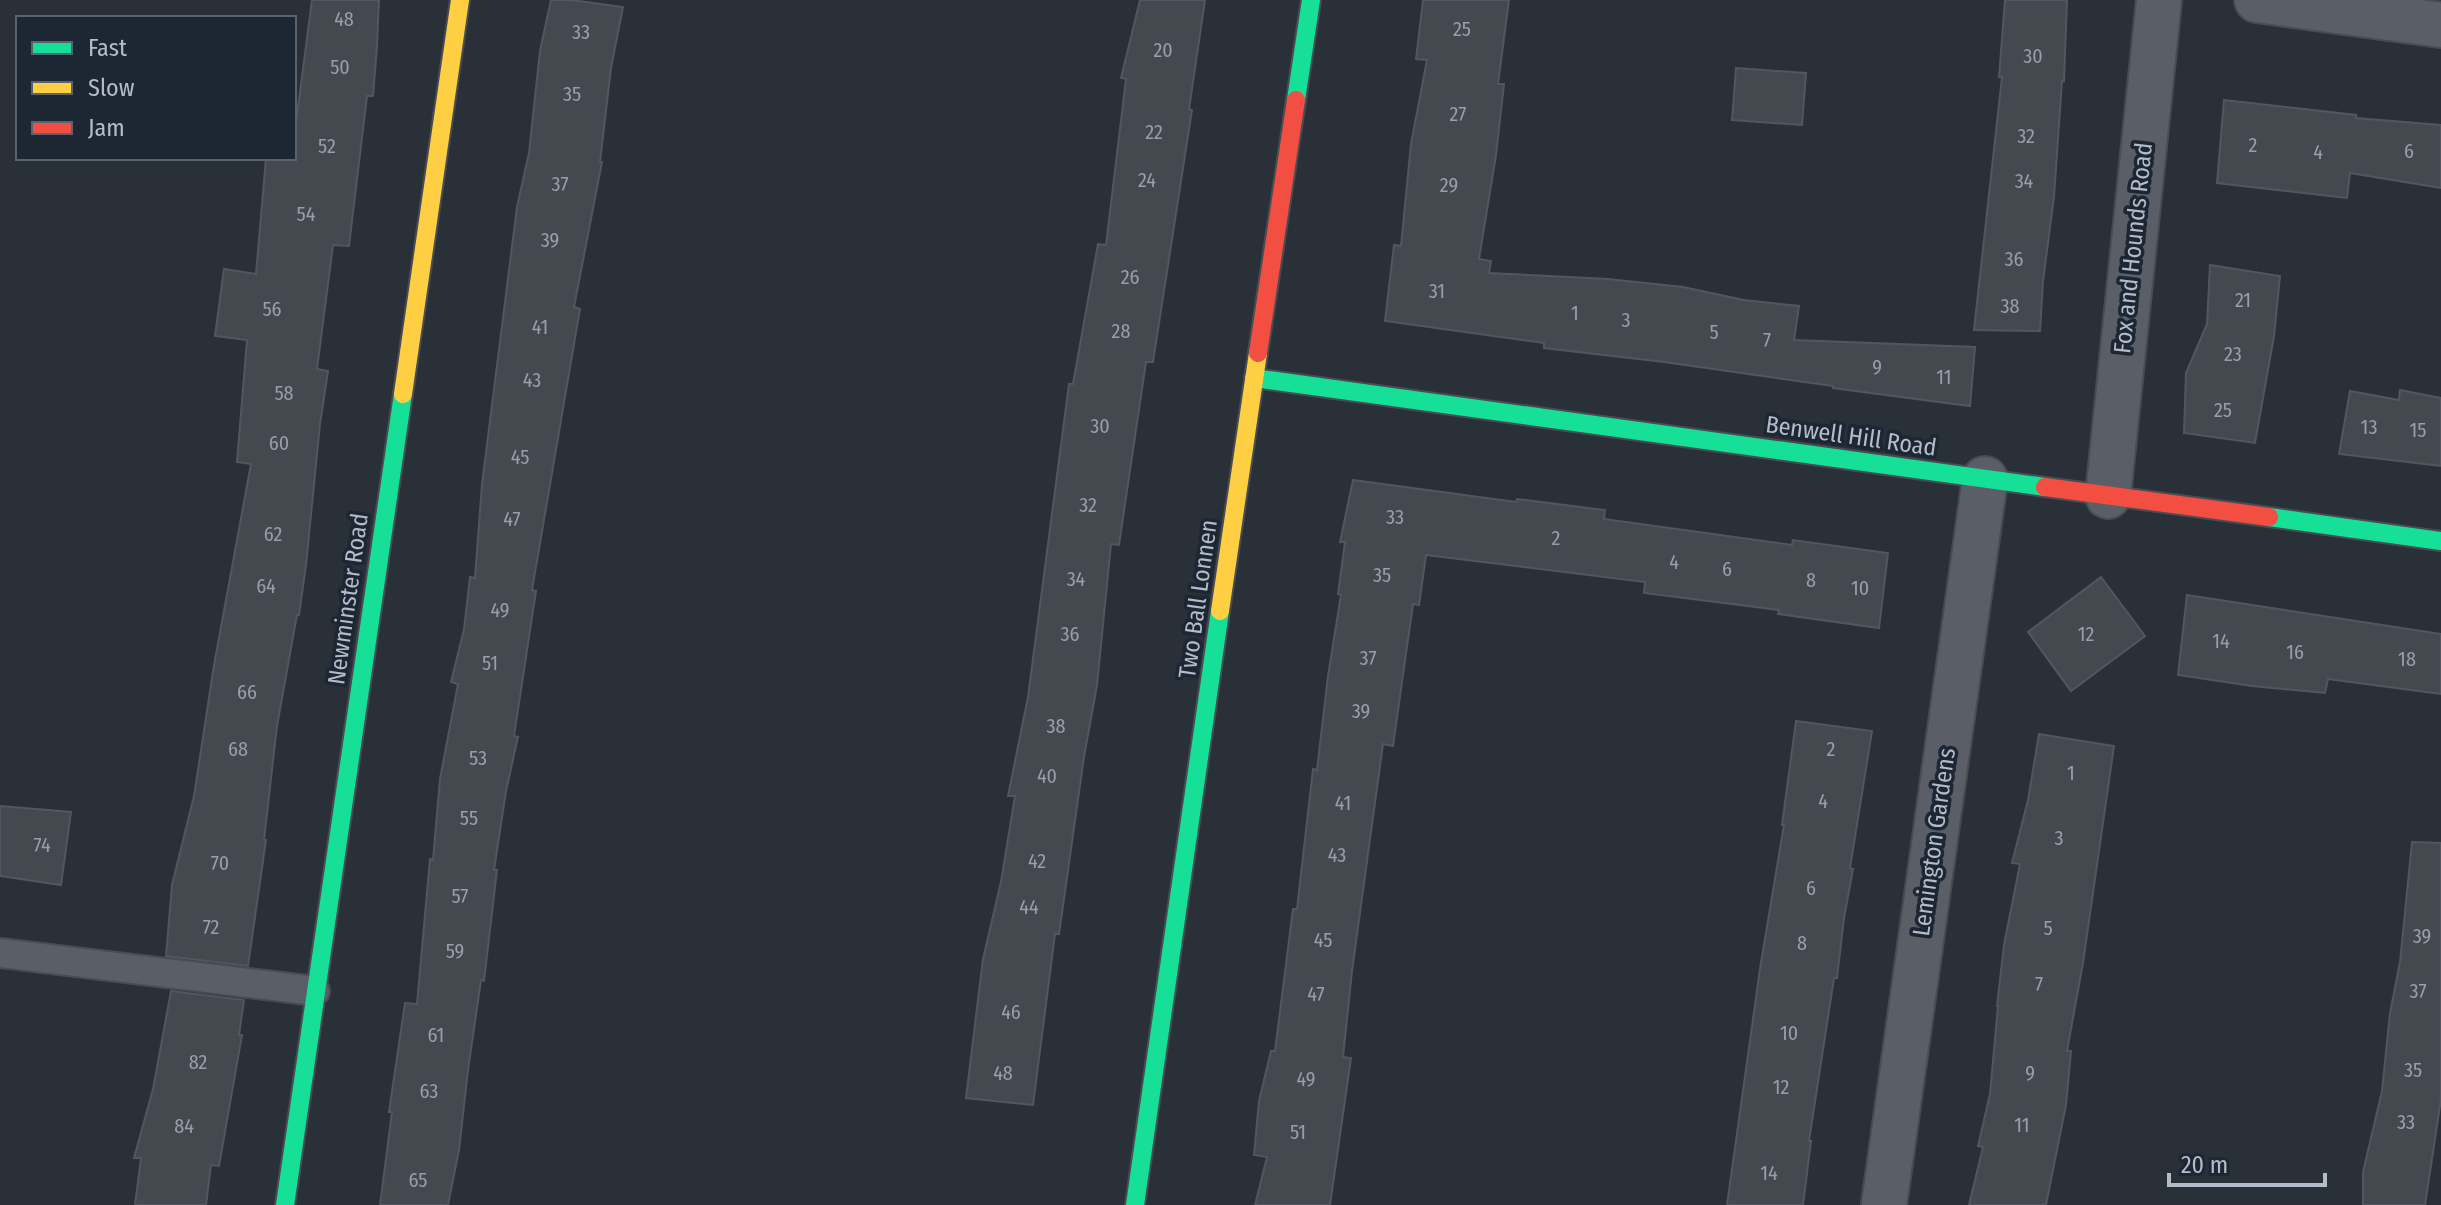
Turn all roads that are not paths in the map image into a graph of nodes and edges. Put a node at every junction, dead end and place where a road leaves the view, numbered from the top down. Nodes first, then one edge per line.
1 (460, 0) edge
2 (1311, 0) edge
3 (2159, 0) edge
4 (2257, 0) edge
5 (2441, 25) edge
6 (1254, 378) junction
7 (1985, 479) junction
8 (2108, 496) junction
9 (2441, 541) edge
10 (0, 953) edge
11 (315, 991) junction
12 (285, 1205) edge
13 (1135, 1205) edge
14 (1884, 1205) edge

1 - 11 street, Newminster Road
2 - 6 street, Two Ball Lonnen
3 - 8 street, Fox and Hounds Road
4 - 5 street
6 - 7 street, Benwell Hill Road
6 - 13 street, Two Ball Lonnen
7 - 8 street, Benwell Hill Road
7 - 14 street, Lemington Gardens
8 - 9 street, Benwell Hill Road
10 - 11 lane
11 - 12 street, Newminster Road

